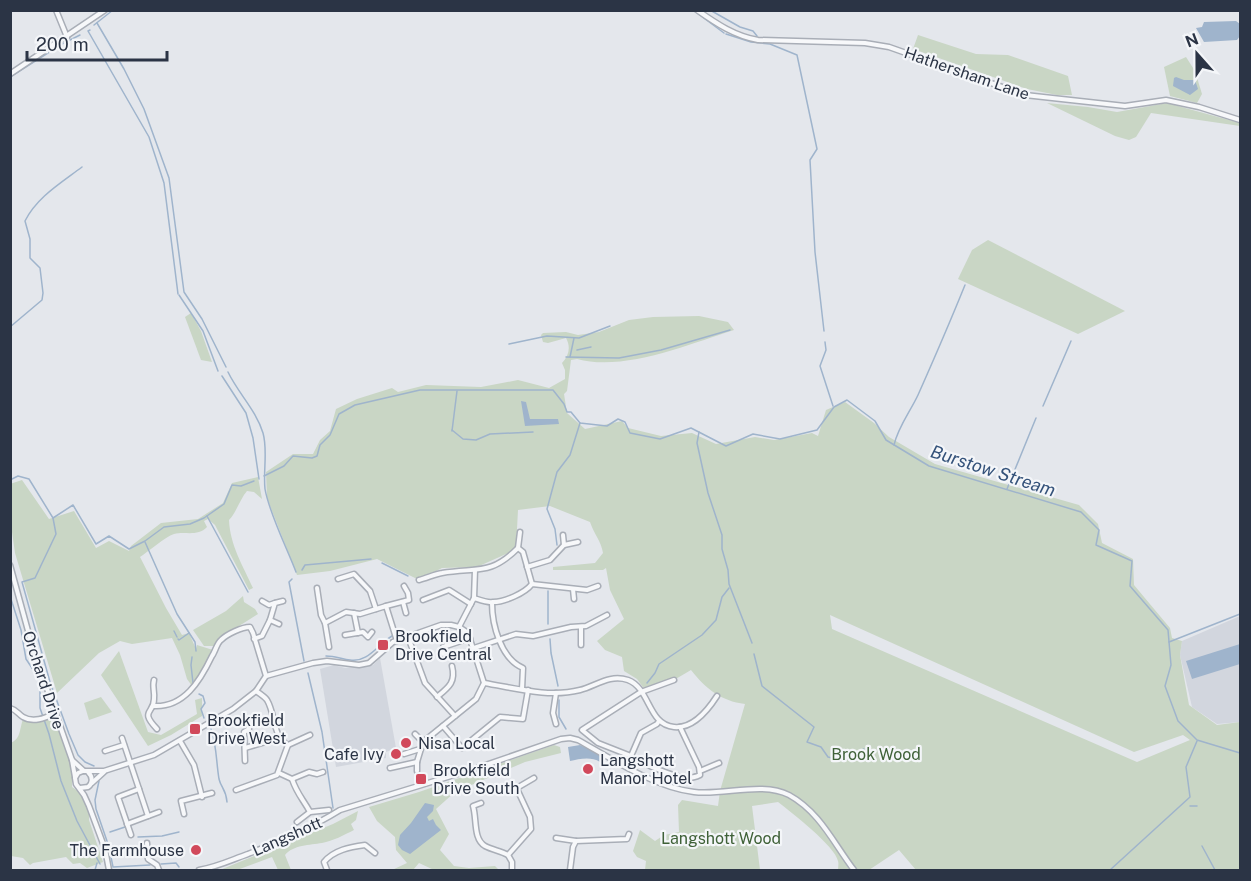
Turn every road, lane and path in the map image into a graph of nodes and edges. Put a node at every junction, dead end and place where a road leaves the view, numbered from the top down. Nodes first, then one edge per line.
1 (57, 10) edge
2 (105, 10) edge
3 (697, 10) edge
4 (67, 37) junction
5 (10, 74) edge
6 (1240, 120) edge
7 (520, 532) dead end
8 (563, 535) dead end
9 (579, 542) dead end
10 (564, 545) junction
11 (518, 548) junction
12 (10, 565) edge
13 (527, 567) junction
14 (475, 570) junction
15 (338, 579) dead end
16 (419, 580) dead end
17 (532, 584) junction
18 (404, 586) dead end
19 (598, 586) dead end
20 (375, 587) dead end
21 (317, 588) dead end
22 (573, 589) junction
23 (370, 591) junction
24 (474, 598) junction
25 (574, 599) dead end
26 (423, 600) dead end
27 (262, 601) dead end
28 (283, 601) dead end
29 (403, 602) junction
30 (275, 603) junction
31 (492, 603) junction
32 (471, 604) junction
33 (386, 606) junction
34 (376, 609) junction
35 (354, 613) junction
36 (406, 613) dead end
37 (607, 615) dead end
38 (270, 620) junction
39 (325, 623) junction
40 (279, 624) dead end
41 (459, 627) junction
42 (581, 627) junction
43 (372, 632) dead end
44 (358, 633) junction
45 (345, 635) dead end
46 (408, 637) junction
47 (470, 638) junction
48 (500, 638) junction
49 (254, 639) junction
50 (397, 641) junction
51 (580, 645) dead end
52 (329, 647) dead end
53 (474, 648) junction
54 (443, 654) dead end
55 (452, 666) dead end
56 (266, 676) junction
57 (154, 680) dead end
58 (674, 680) dead end
59 (484, 683) junction
60 (525, 690) junction
61 (256, 691) junction
62 (641, 692) junction
63 (556, 693) junction
64 (717, 696) dead end
65 (437, 697) junction
66 (153, 706) junction
67 (10, 708) edge
68 (52, 715) junction
69 (455, 716) junction
70 (659, 721) junction
71 (556, 724) dead end
72 (248, 725) dead end
73 (442, 726) junction
74 (680, 727) junction
75 (157, 729) dead end
76 (416, 734) dead end
77 (310, 735) dead end
78 (122, 738) dead end
79 (279, 738) junction
80 (180, 741) junction
81 (423, 742) junction
82 (124, 745) junction
83 (288, 745) junction
84 (245, 748) junction
85 (420, 749) junction
86 (105, 751) dead end
87 (404, 754) dead end
88 (631, 756) junction
89 (72, 760) junction
90 (245, 761) dead end
91 (417, 762) junction
92 (719, 763) dead end
93 (130, 764) junction
94 (390, 768) dead end
95 (86, 771) junction
96 (104, 771) junction
97 (417, 771) dead end
98 (700, 771) junction
99 (323, 772) dead end
100 (279, 773) junction
101 (75, 778) junction
102 (534, 778) dead end
103 (292, 779) junction
104 (91, 784) junction
105 (80, 788) junction
106 (139, 789) junction
107 (517, 789) junction
108 (236, 790) dead end
109 (510, 792) dead end
110 (212, 794) dead end
111 (202, 797) junction
112 (481, 803) dead end
113 (89, 807) junction
114 (329, 810) dead end
115 (159, 812) dead end
116 (310, 812) junction
117 (184, 814) dead end
118 (148, 816) junction
119 (297, 822) dead end
120 (127, 824) junction
121 (629, 834) dead end
122 (131, 835) dead end
123 (555, 838) dead end
124 (574, 842) junction
125 (147, 843) dead end
126 (375, 853) dead end
127 (508, 855) junction
128 (109, 870) edge
129 (159, 870) edge
130 (199, 870) edge
131 (327, 870) edge
132 (512, 870) edge
133 (570, 870) edge
134 (854, 870) edge

1 - 4 street
2 - 4 street
3 - 6 street, Hathersham Lane
4 - 5 street
7 - 11 street
8 - 10 street
9 - 10 street
10 - 13 street
11 - 13 street
11 - 14 street
12 - 68 street, Orchard Drive
13 - 17 street
14 - 16 street
14 - 24 street
15 - 23 street
17 - 22 street
17 - 31 street
18 - 29 street
19 - 22 street
20 - 23 street
21 - 39 street
22 - 25 street
23 - 34 street
24 - 31 street
24 - 32 street
26 - 32 street
27 - 30 street
28 - 30 street
29 - 33 street
29 - 36 street
30 - 38 street
31 - 48 street
32 - 41 street
33 - 34 street
33 - 50 street
34 - 35 street
35 - 39 street
35 - 44 street
37 - 42 street
38 - 40 street
38 - 49 street
39 - 52 street
41 - 46 street
41 - 47 street
42 - 48 street
42 - 51 street
43 - 44 street
44 - 45 street
46 - 50 street
46 - 65 street
47 - 53 street
47 - 54 street
48 - 53 street
48 - 60 street
49 - 56 street
49 - 66 street
50 - 56 street
53 - 59 street
55 - 65 street
56 - 61 street
57 - 66 street
58 - 62 street
59 - 60 street
59 - 69 street
60 - 63 street
60 - 73 street
61 - 79 street
61 - 80 street
62 - 63 street
62 - 70 street
62 - 88 street
63 - 71 street
64 - 74 street
65 - 69 street
66 - 75 street
67 - 68 street
68 - 89 street, Orchard Drive
69 - 73 street
70 - 74 street
70 - 88 street
72 - 84 street
73 - 81 street
74 - 98 street
76 - 81 street
77 - 83 street
78 - 82 street
79 - 83 street
79 - 84 street
80 - 93 street
80 - 111 street
81 - 85 street
82 - 86 street
82 - 93 street
83 - 100 street
84 - 90 street
85 - 87 street
85 - 91 street
88 - 98 street
89 - 95 street
89 - 101 street
91 - 94 street
91 - 97 street
92 - 98 street
93 - 96 street
93 - 106 street
95 - 96 street
95 - 101 street
95 - 104 street
96 - 104 street
99 - 103 street
100 - 103 street
100 - 108 street
101 - 105 street
102 - 107 street
103 - 116 street
104 - 105 street
104 - 113 street
105 - 113 street
106 - 118 street
106 - 120 street
107 - 109 street
107 - 127 street
110 - 111 street
111 - 117 street
112 - 127 street
113 - 128 street
114 - 116 street
115 - 118 street
116 - 119 street
118 - 120 street
120 - 122 street
121 - 124 street
123 - 124 street
124 - 133 street
125 - 129 street
126 - 131 street
127 - 132 street
130 - 134 street, Langshott

